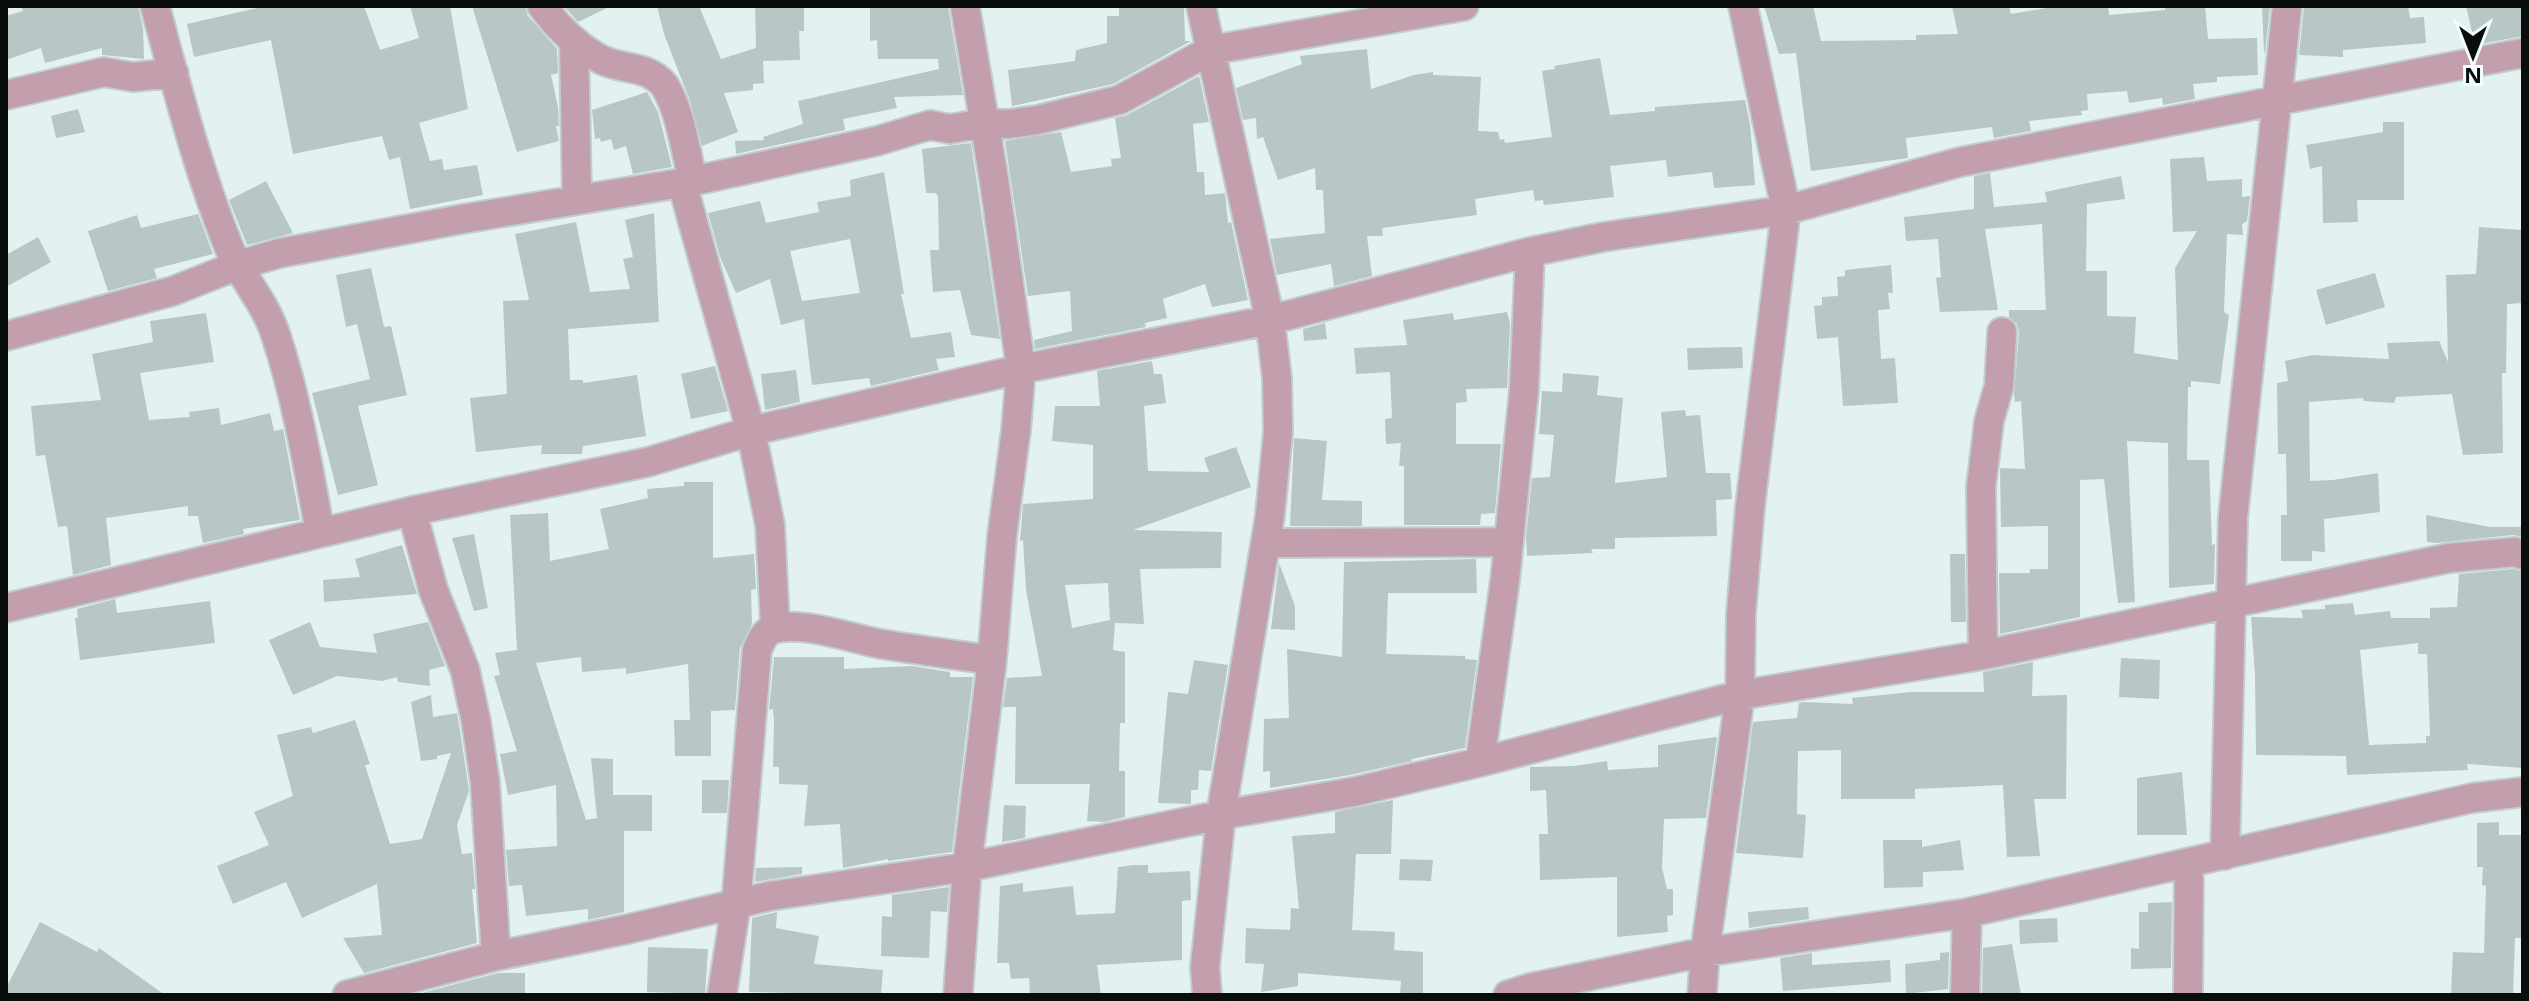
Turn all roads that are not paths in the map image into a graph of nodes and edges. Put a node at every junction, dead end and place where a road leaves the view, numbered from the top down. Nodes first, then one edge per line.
1 (155, 6) edge
2 (542, 6) edge
3 (965, 6) edge
4 (1201, 6) edge
5 (1464, 6) edge
6 (1743, 6) edge
7 (2287, 6) edge
8 (574, 42) junction
9 (1211, 50) junction
10 (2523, 53) edge
11 (174, 73) junction
12 (6, 95) edge
13 (2279, 98) junction
14 (984, 123) junction
15 (688, 182) junction
16 (577, 199) junction
17 (1786, 210) junction
18 (1530, 252) junction
19 (236, 266) junction
20 (1270, 320) junction
21 (2002, 332) dead end
22 (6, 336) edge
23 (1021, 369) junction
24 (751, 431) junction
25 (412, 511) junction
26 (320, 532) junction
27 (1507, 542) junction
28 (1266, 543) junction
29 (2523, 555) edge
30 (2231, 602) junction
31 (6, 608) edge
32 (769, 631) junction
33 (1983, 655) junction
34 (992, 660) junction
35 (1740, 695) junction
36 (1480, 762) junction
37 (2523, 792) edge
38 (1221, 815) junction
39 (2225, 855) junction
40 (2189, 863) junction
41 (967, 867) junction
42 (736, 905) junction
43 (1967, 913) junction
44 (1705, 952) junction
45 (496, 956) junction
46 (347, 995) edge
47 (722, 995) edge
48 (958, 995) edge
49 (1207, 995) edge
50 (1508, 995) edge
51 (1702, 995) edge
52 (1965, 995) edge
53 (2188, 995) edge

1 - 11 street
2 - 8 street
3 - 14 street
4 - 9 street
5 - 9 street
6 - 17 street
7 - 13 street
8 - 15 street
8 - 16 street
9 - 14 street
9 - 20 street
10 - 13 street
11 - 12 street
11 - 19 street
13 - 17 street
13 - 30 street
14 - 15 street
14 - 23 street
15 - 16 street
15 - 24 street
16 - 19 street
17 - 18 street
17 - 35 street
18 - 20 street
18 - 27 street
19 - 22 street
19 - 26 street
20 - 23 street
20 - 28 street
21 - 33 street
23 - 24 street
23 - 34 street
24 - 25 street
24 - 32 street
25 - 26 street
25 - 45 street
26 - 31 street
27 - 28 street
27 - 36 street
28 - 38 street
29 - 30 street
30 - 33 street
30 - 39 street
32 - 34 street
32 - 42 street
33 - 35 street
34 - 41 street
35 - 36 street
35 - 44 street
36 - 38 street
37 - 39 street
38 - 41 street
38 - 49 street
39 - 40 street
40 - 43 street
40 - 53 street
41 - 42 street
41 - 48 street
42 - 45 street
42 - 47 street
43 - 44 street
43 - 52 street
44 - 50 street
44 - 51 street
45 - 46 street

